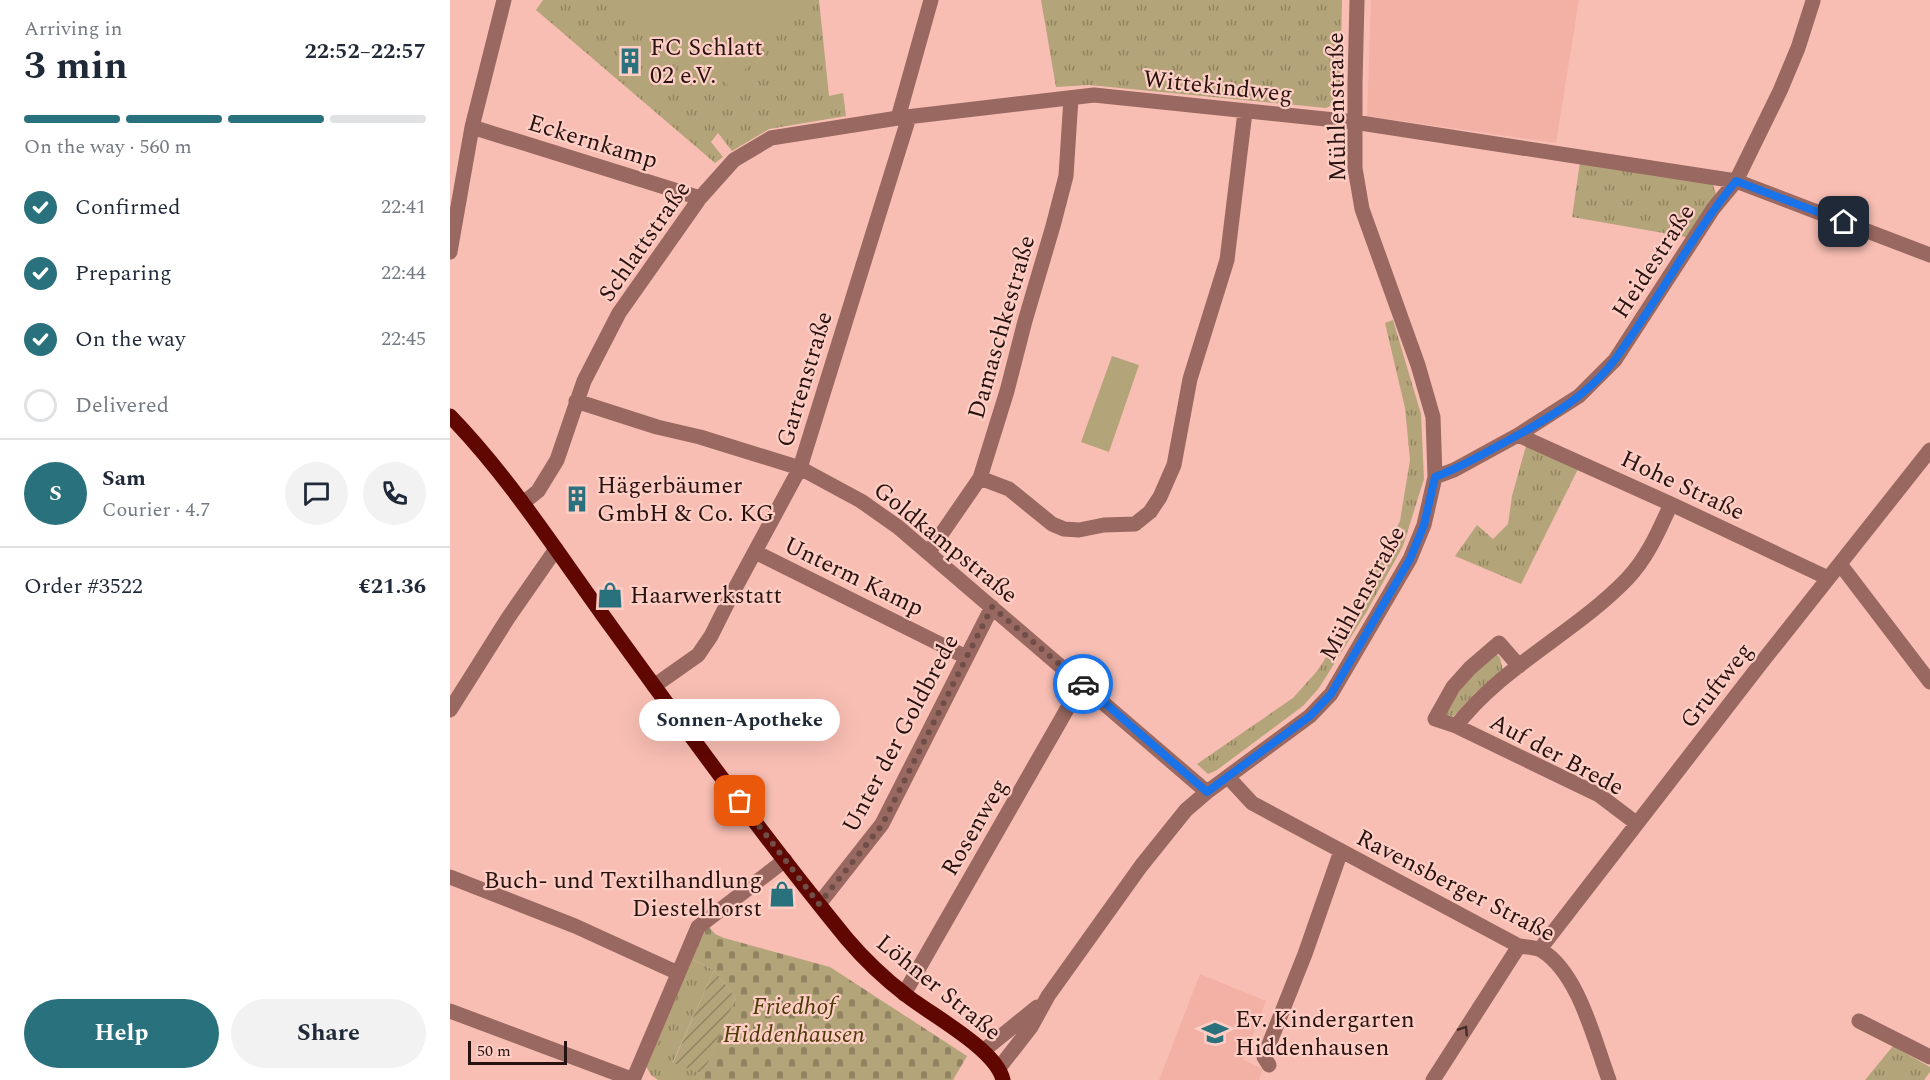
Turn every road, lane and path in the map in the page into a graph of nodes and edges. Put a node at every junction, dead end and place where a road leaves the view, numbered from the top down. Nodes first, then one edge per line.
1 (504, 0) edge
2 (931, 0) edge
3 (1357, 0) edge
4 (1814, 1) edge
5 (1071, 98) junction
6 (1245, 112) junction
7 (903, 118) junction
8 (1354, 122) junction
9 (472, 127) junction
10 (1736, 181) junction
11 (700, 198) junction
12 (450, 252) edge
13 (1930, 255) edge
14 (576, 401) junction
15 (450, 416) edge
16 (1518, 435) junction
17 (1930, 450) edge
18 (800, 468) junction
19 (1435, 477) junction
20 (980, 478) junction
21 (523, 503) junction
22 (1671, 504) junction
23 (556, 549) junction
24 (754, 552) junction
25 (929, 552) junction
26 (1840, 564) junction
27 (1828, 578) junction
28 (992, 607) junction
29 (966, 657) junction
30 (1519, 666) junction
31 (1930, 682) edge
32 (1082, 683) junction
33 (654, 686) junction
34 (450, 710) edge
35 (1456, 726) junction
36 (1228, 777) junction
37 (1207, 792) junction
38 (1636, 823) junction
39 (1341, 851) junction
40 (785, 860) junction
41 (450, 877) edge
42 (819, 904) junction
43 (1519, 945) junction
44 (1540, 949) junction
45 (678, 973) junction
46 (904, 994) junction
47 (1048, 996) junction
48 (450, 1011) edge
49 (1859, 1021) dead end
50 (983, 1051) junction
51 (1930, 1058) edge
52 (1269, 1065) dead end
53 (1001, 1074) edge
54 (634, 1080) edge
55 (1433, 1080) edge
56 (1608, 1080) edge

1 - 9 street
2 - 7 street
3 - 8 street, Mühlenstraße
4 - 10 street, Heidestraße
5 - 6 street, Wittekindweg
5 - 7 street, Wittekindweg
5 - 20 street, Damaschkestraße
6 - 8 street, Wittekindweg
6 - 20 street
7 - 11 street, Schlattstraße
7 - 18 street, Gartenstraße
8 - 10 street, Wittekindweg
8 - 19 street, Mühlenstraße
9 - 11 street, Eckernkamp
9 - 12 street
10 - 13 street
10 - 16 street, Heidestraße
11 - 14 street, Schlattstraße
14 - 18 street, Goldkampstraße
14 - 21 street, Schlattstraße
15 - 21 main road, Löhner Straße
16 - 19 street, Heidestraße
16 - 22 street, Hohe Straße
17 - 26 street, Gruftweg
18 - 24 street, Gartenstraße
18 - 25 street, Goldkampstraße
19 - 36 street, Mühlenstraße
20 - 25 street, Damaschkestraße
21 - 23 main road, Löhner Straße
22 - 27 street, Hohe Straße
22 - 30 street, Auf der Brede
23 - 33 main road, Löhner Straße
23 - 34 street
24 - 29 street, Unterm Kamp
24 - 33 street, Gartenstraße
25 - 28 street, Goldkampstraße
26 - 27 street, Gruftweg
26 - 31 street
27 - 38 street, Gruftweg
28 - 29 street, Unter der Goldbrede
28 - 32 street, Goldkampstraße
29 - 42 street, Unter der Goldbrede
30 - 35 street, Auf der Brede
30 - 35 street, Auf der Brede
32 - 37 street, Goldkampstraße
32 - 46 street, Rosenweg
33 - 40 main road, Löhner Straße
35 - 38 street, Auf der Brede
36 - 37 street, Mühlenstraße
36 - 39 street, Ravensberger Straße
37 - 47 street, Mühlenstraße
38 - 44 street, Gruftweg
39 - 43 street, Ravensberger Straße
39 - 52 street
40 - 42 main road, Löhner Straße
40 - 45 street
41 - 45 street
42 - 46 main road, Löhner Straße
43 - 44 street, Ravensberger Straße
55 -> 43 street
44 - 56 street, Ravensberger Straße
45 - 54 street
46 - 50 main road, Löhner Straße
47 - 50 street, Mühlenstraße
47 - 53 street, Mühlenstraße
48 - 54 street
49 - 51 street
50 - 53 main road, Löhner Straße

